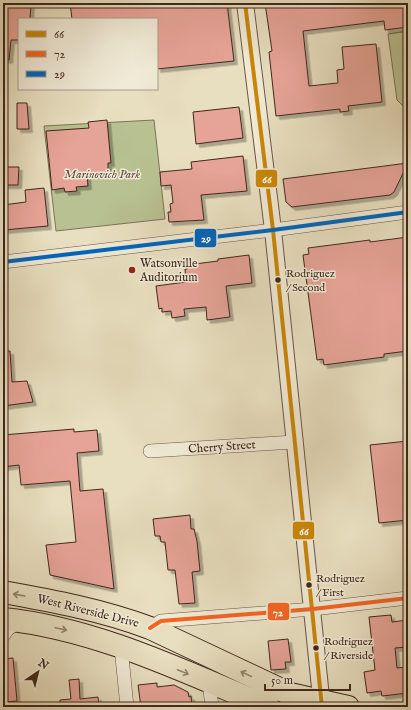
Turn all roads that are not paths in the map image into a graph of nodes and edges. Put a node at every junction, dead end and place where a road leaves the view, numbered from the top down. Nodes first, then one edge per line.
1 (245, 3) edge
2 (408, 212) edge
3 (273, 230) junction
4 (3, 262) edge
5 (294, 442) junction
6 (150, 451) dead end
7 (3, 592) edge
8 (408, 598) edge
9 (313, 609) junction
10 (13, 620) edge
11 (150, 628) junction
12 (3, 636) edge
13 (121, 647) junction
14 (209, 682) junction
15 (322, 705) edge
16 (127, 707) edge
17 (212, 707) edge
18 (269, 707) edge
19 (348, 707) edge

1 - 3 street
2 - 3 street
3 - 4 street
3 - 5 street
5 - 6 street, Cherry Street
5 - 9 street
11 -> 7 highway, West Riverside Drive
8 - 9 street
9 - 11 street
9 - 15 street
10 - 12 street
10 -> 13 highway, West Riverside Drive
15 -> 11 highway, West Riverside Drive
13 -> 14 highway, West Riverside Drive
13 - 16 street
14 - 17 street
14 - 18 highway, West Riverside Drive
15 - 19 highway, West Riverside Drive

